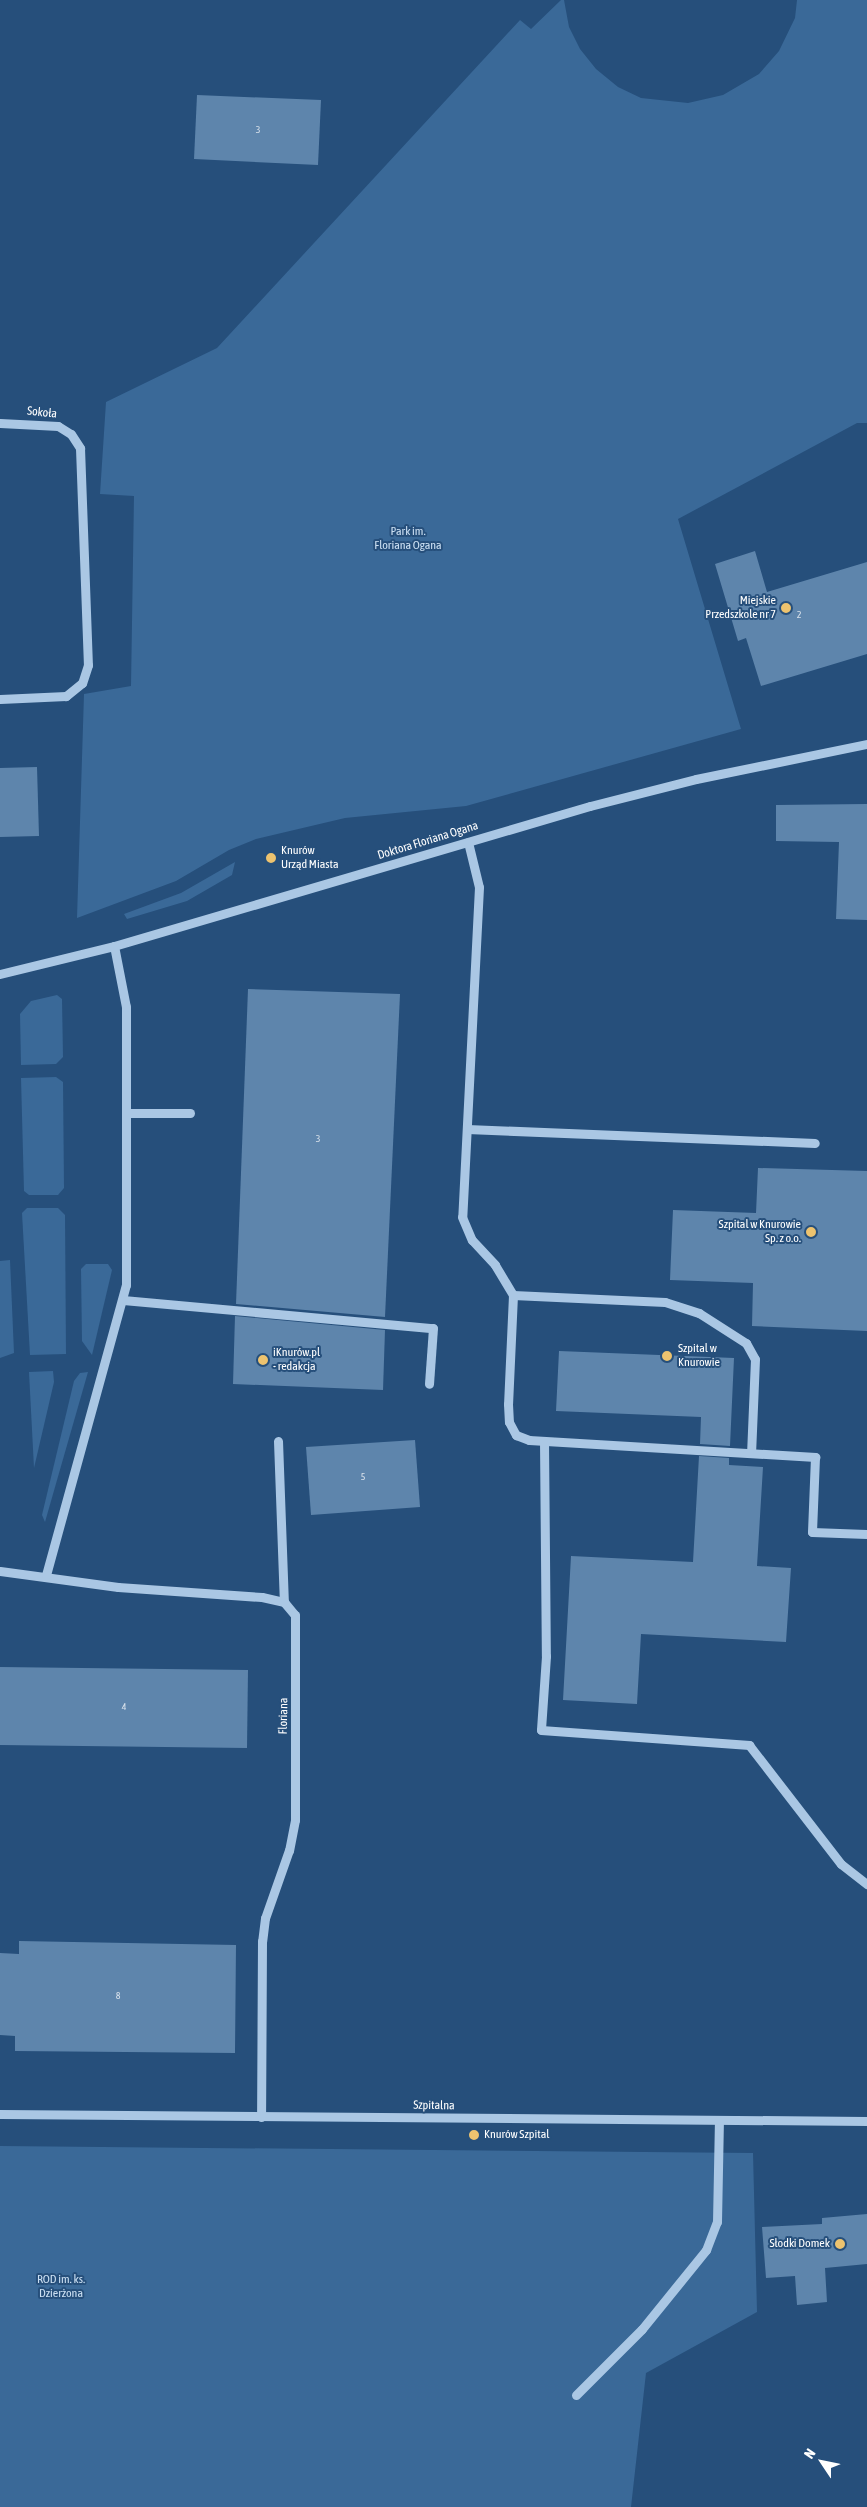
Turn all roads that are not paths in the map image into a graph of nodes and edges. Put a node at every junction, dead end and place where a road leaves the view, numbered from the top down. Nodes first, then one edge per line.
1 (0, 423) edge
2 (0, 698) edge
3 (867, 744) edge
4 (468, 842) junction
5 (114, 946) junction
6 (0, 974) edge
7 (190, 1113) dead end
8 (127, 1114) junction
9 (467, 1129) junction
10 (816, 1143) dead end
11 (513, 1295) junction
12 (122, 1300) junction
13 (429, 1384) dead end
14 (278, 1441) dead end
15 (544, 1441) junction
16 (751, 1453) junction
17 (867, 1534) edge
18 (0, 1571) edge
19 (46, 1575) junction
20 (284, 1602) junction
21 (867, 1884) edge
22 (0, 2114) edge
23 (261, 2117) junction
24 (867, 2120) edge
25 (719, 2121) junction
26 (576, 2395) dead end

1 - 2 street, Sokoła
3 - 4 street, Doktora Floriana Ogana
4 - 5 street, Doktora Floriana Ogana
4 - 9 street
5 - 6 street, Doktora Floriana Ogana
5 - 8 street
7 - 8 street
8 - 12 street
9 - 10 street
9 - 11 street
11 - 15 street
11 - 16 street
12 - 13 street
12 - 19 street
14 - 20 street
15 - 16 street
15 - 21 street
16 - 17 street
18 - 19 street
19 - 20 street
20 - 23 street, Floriana
22 - 23 street, Szpitalna
23 - 25 street, Szpitalna
24 - 25 street, Szpitalna
25 - 26 street

